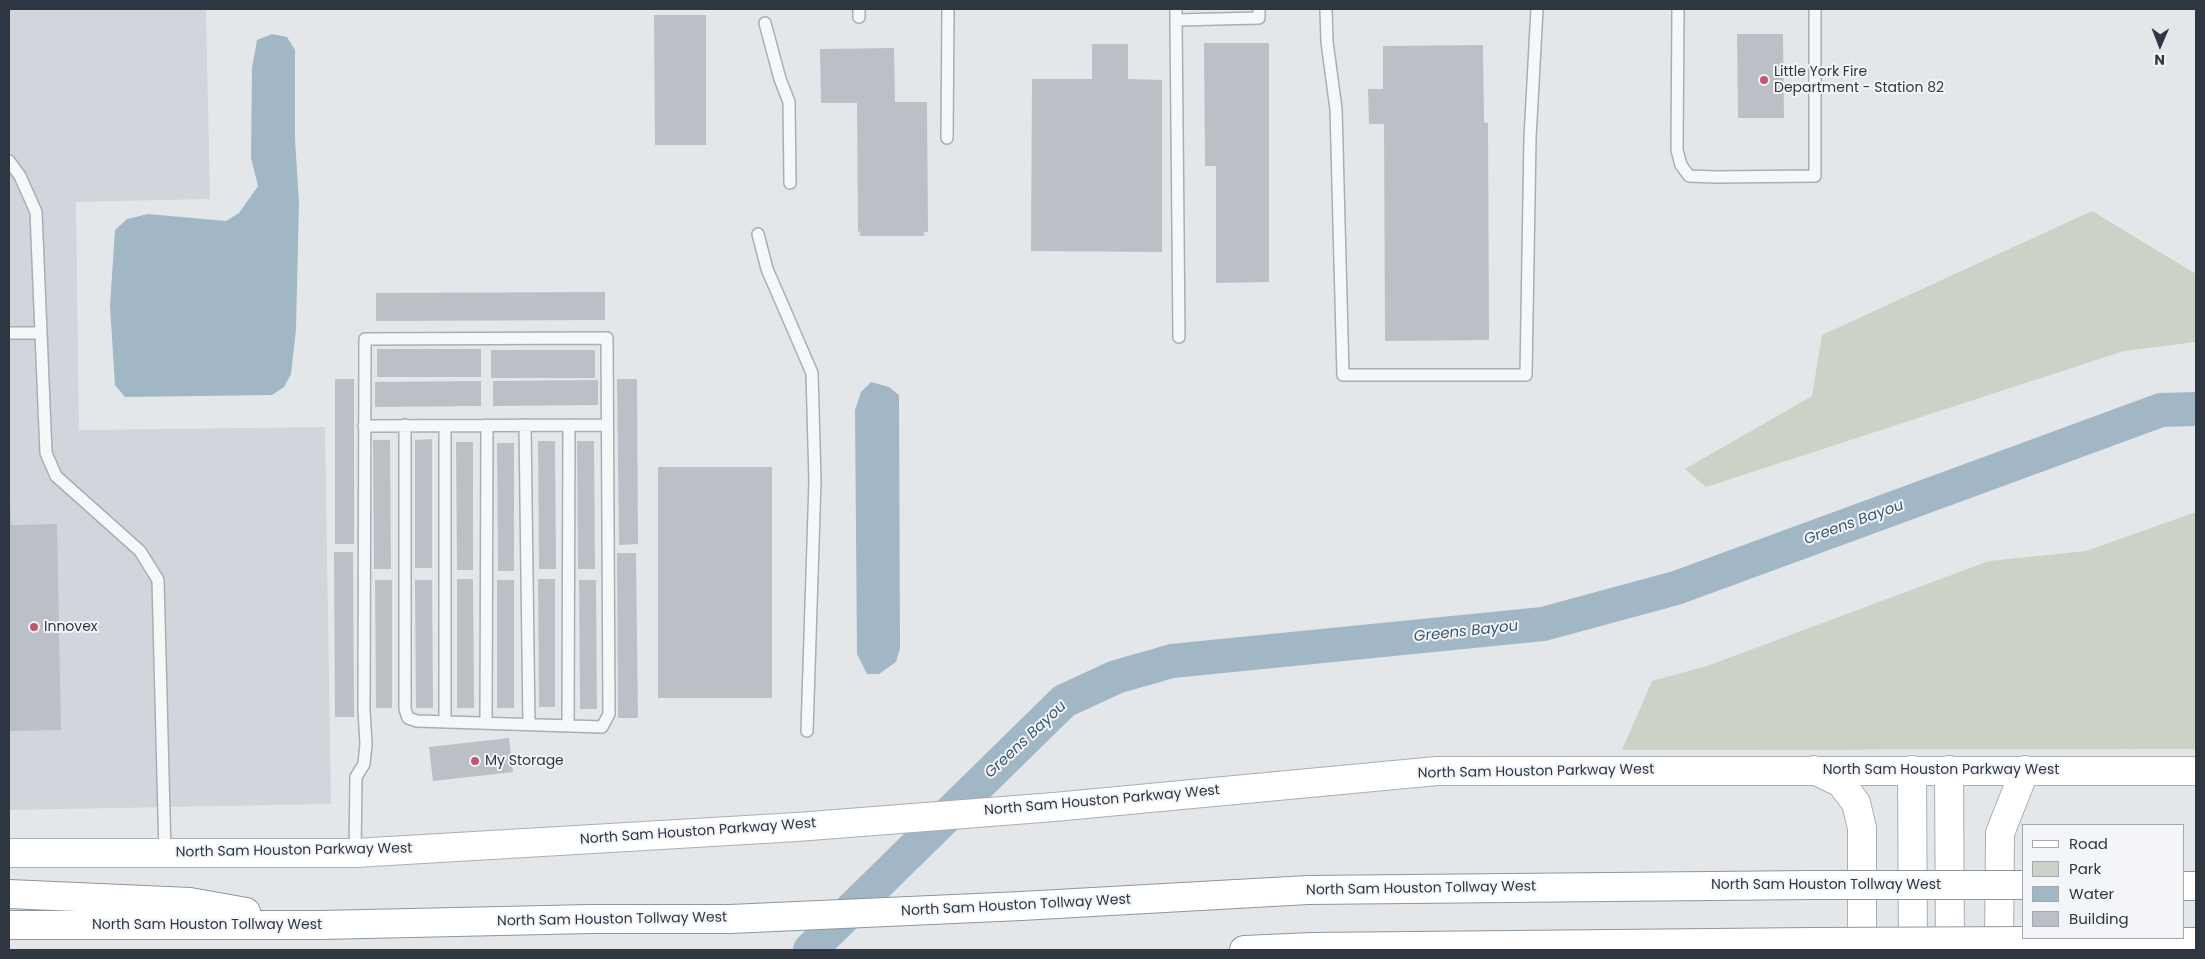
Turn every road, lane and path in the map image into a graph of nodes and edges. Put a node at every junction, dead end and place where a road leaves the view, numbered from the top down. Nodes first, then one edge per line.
1 (948, 9) edge
2 (1259, 9) edge
3 (1326, 9) edge
4 (1537, 9) edge
5 (1678, 9) edge
6 (1814, 9) edge
7 (1176, 14) edge
8 (765, 23) dead end
9 (947, 138) dead end
10 (9, 161) edge
11 (790, 183) dead end
12 (758, 234) dead end
13 (9, 333) edge
14 (41, 333) junction
15 (1179, 337) dead end
16 (487, 425) junction
17 (525, 425) junction
18 (569, 425) junction
19 (607, 425) junction
20 (364, 426) junction
21 (405, 426) junction
22 (445, 426) junction
23 (445, 722) junction
24 (486, 723) junction
25 (529, 725) junction
26 (568, 726) junction
27 (807, 731) dead end
28 (1814, 770) junction
29 (1912, 770) junction
30 (1949, 770) junction
31 (2025, 770) junction
32 (2196, 771) edge
33 (9, 853) edge
34 (355, 853) junction
35 (166, 854) junction
36 (2022, 885) edge
37 (9, 894) edge
38 (9, 925) edge
39 (321, 925) junction
40 (2196, 942) edge
41 (1244, 950) edge
42 (1862, 950) edge
43 (1913, 950) edge
44 (1950, 950) edge
45 (1999, 950) edge

1 - 9 lane
2 - 7 lane
3 - 4 lane
5 - 6 lane
7 - 15 lane
8 - 11 lane
10 - 14 lane
12 - 27 lane
13 - 14 lane
14 - 35 lane
16 - 17 lane
16 - 22 lane
16 - 24 lane
17 - 18 lane
17 - 25 lane
18 - 19 lane
18 - 26 lane
19 - 20 lane
19 - 26 lane
20 - 21 lane
20 - 34 lane
21 - 22 lane
21 - 23 lane
22 - 23 lane
23 - 24 lane
24 - 25 lane
25 - 26 lane
28 - 29 main road, North Sam Houston Parkway West
28 - 34 main road, North Sam Houston Parkway West
28 - 42 main road
29 - 30 main road, North Sam Houston Parkway West
29 - 43 main road
30 - 31 main road, North Sam Houston Parkway West
30 - 44 main road
31 - 32 main road, North Sam Houston Parkway West
31 - 45 main road
33 - 35 main road, North Sam Houston Parkway West
34 - 35 main road, North Sam Houston Parkway West
36 - 39 main road, North Sam Houston Tollway West, bridge
37 - 39 main road
38 - 39 main road, North Sam Houston Tollway West
40 - 41 main road, bridge

